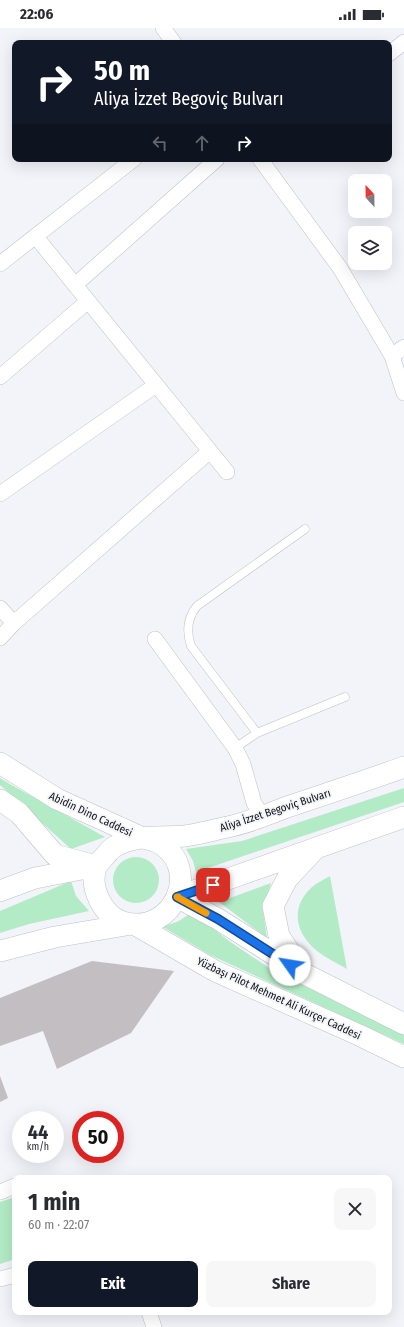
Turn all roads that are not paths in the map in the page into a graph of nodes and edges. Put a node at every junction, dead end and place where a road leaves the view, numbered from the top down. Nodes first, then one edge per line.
1 (163, 28) edge
2 (172, 40) edge
3 (404, 42) edge
4 (392, 52) edge
5 (130, 162) edge
6 (214, 162) edge
7 (262, 162) edge
8 (36, 237) junction
9 (0, 264) edge
10 (76, 286) junction
11 (88, 301) junction
12 (404, 347) edge
13 (392, 356) junction
14 (0, 377) edge
15 (156, 385) junction
16 (404, 393) edge
17 (210, 452) junction
18 (227, 472) dead end
19 (0, 494) edge
20 (305, 529) dead end
21 (0, 608) edge
22 (14, 623) junction
23 (0, 638) edge
24 (155, 639) dead end
25 (345, 697) dead end
26 (257, 733) junction
27 (235, 748) junction
28 (0, 763) edge
29 (404, 767) edge
30 (0, 800) edge
31 (262, 816) junction
32 (404, 816) edge
33 (143, 838) junction
34 (315, 848) junction
35 (96, 866) junction
36 (0, 891) edge
37 (177, 897) junction
38 (134, 924) junction
39 (0, 951) edge
40 (303, 973) junction
41 (404, 1024) edge
42 (404, 1057) edge
43 (12, 1187) edge
44 (0, 1192) edge
45 (12, 1276) edge
46 (0, 1279) edge
47 (150, 1315) edge
48 (154, 1327) edge

1 - 2 street
3 - 4 street
5 - 8 street
6 - 10 street
7 - 13 street
8 - 9 street
8 - 10 street
10 - 11 street
11 - 14 street
11 - 15 street
12 - 13 street
13 - 16 street
15 - 17 street
15 - 19 street
17 - 18 street
17 - 22 street
20 - 26 lane
21 - 22 street
22 - 23 street
24 - 27 street
25 - 26 lane
26 - 27 lane
27 - 31 street
28 - 33 main road, Abidin Dino Caddesi
29 - 31 main road, Aliya İzzet Begoviç Bulvarı
30 - 35 main road
31 - 33 main road, Aliya İzzet Begoviç Bulvarı
32 - 34 main road
33 - 35 main road
33 - 37 main road
34 - 37 main road
34 - 40 main road
35 - 36 main road
35 - 38 main road
37 - 38 main road
37 - 40 main road
38 - 39 main road
38 - 42 main road, Yüzbaşı Pilot Mehmet Ali Kurçer Caddesi
40 - 41 main road
43 - 44 street
45 - 46 street
47 - 48 street

